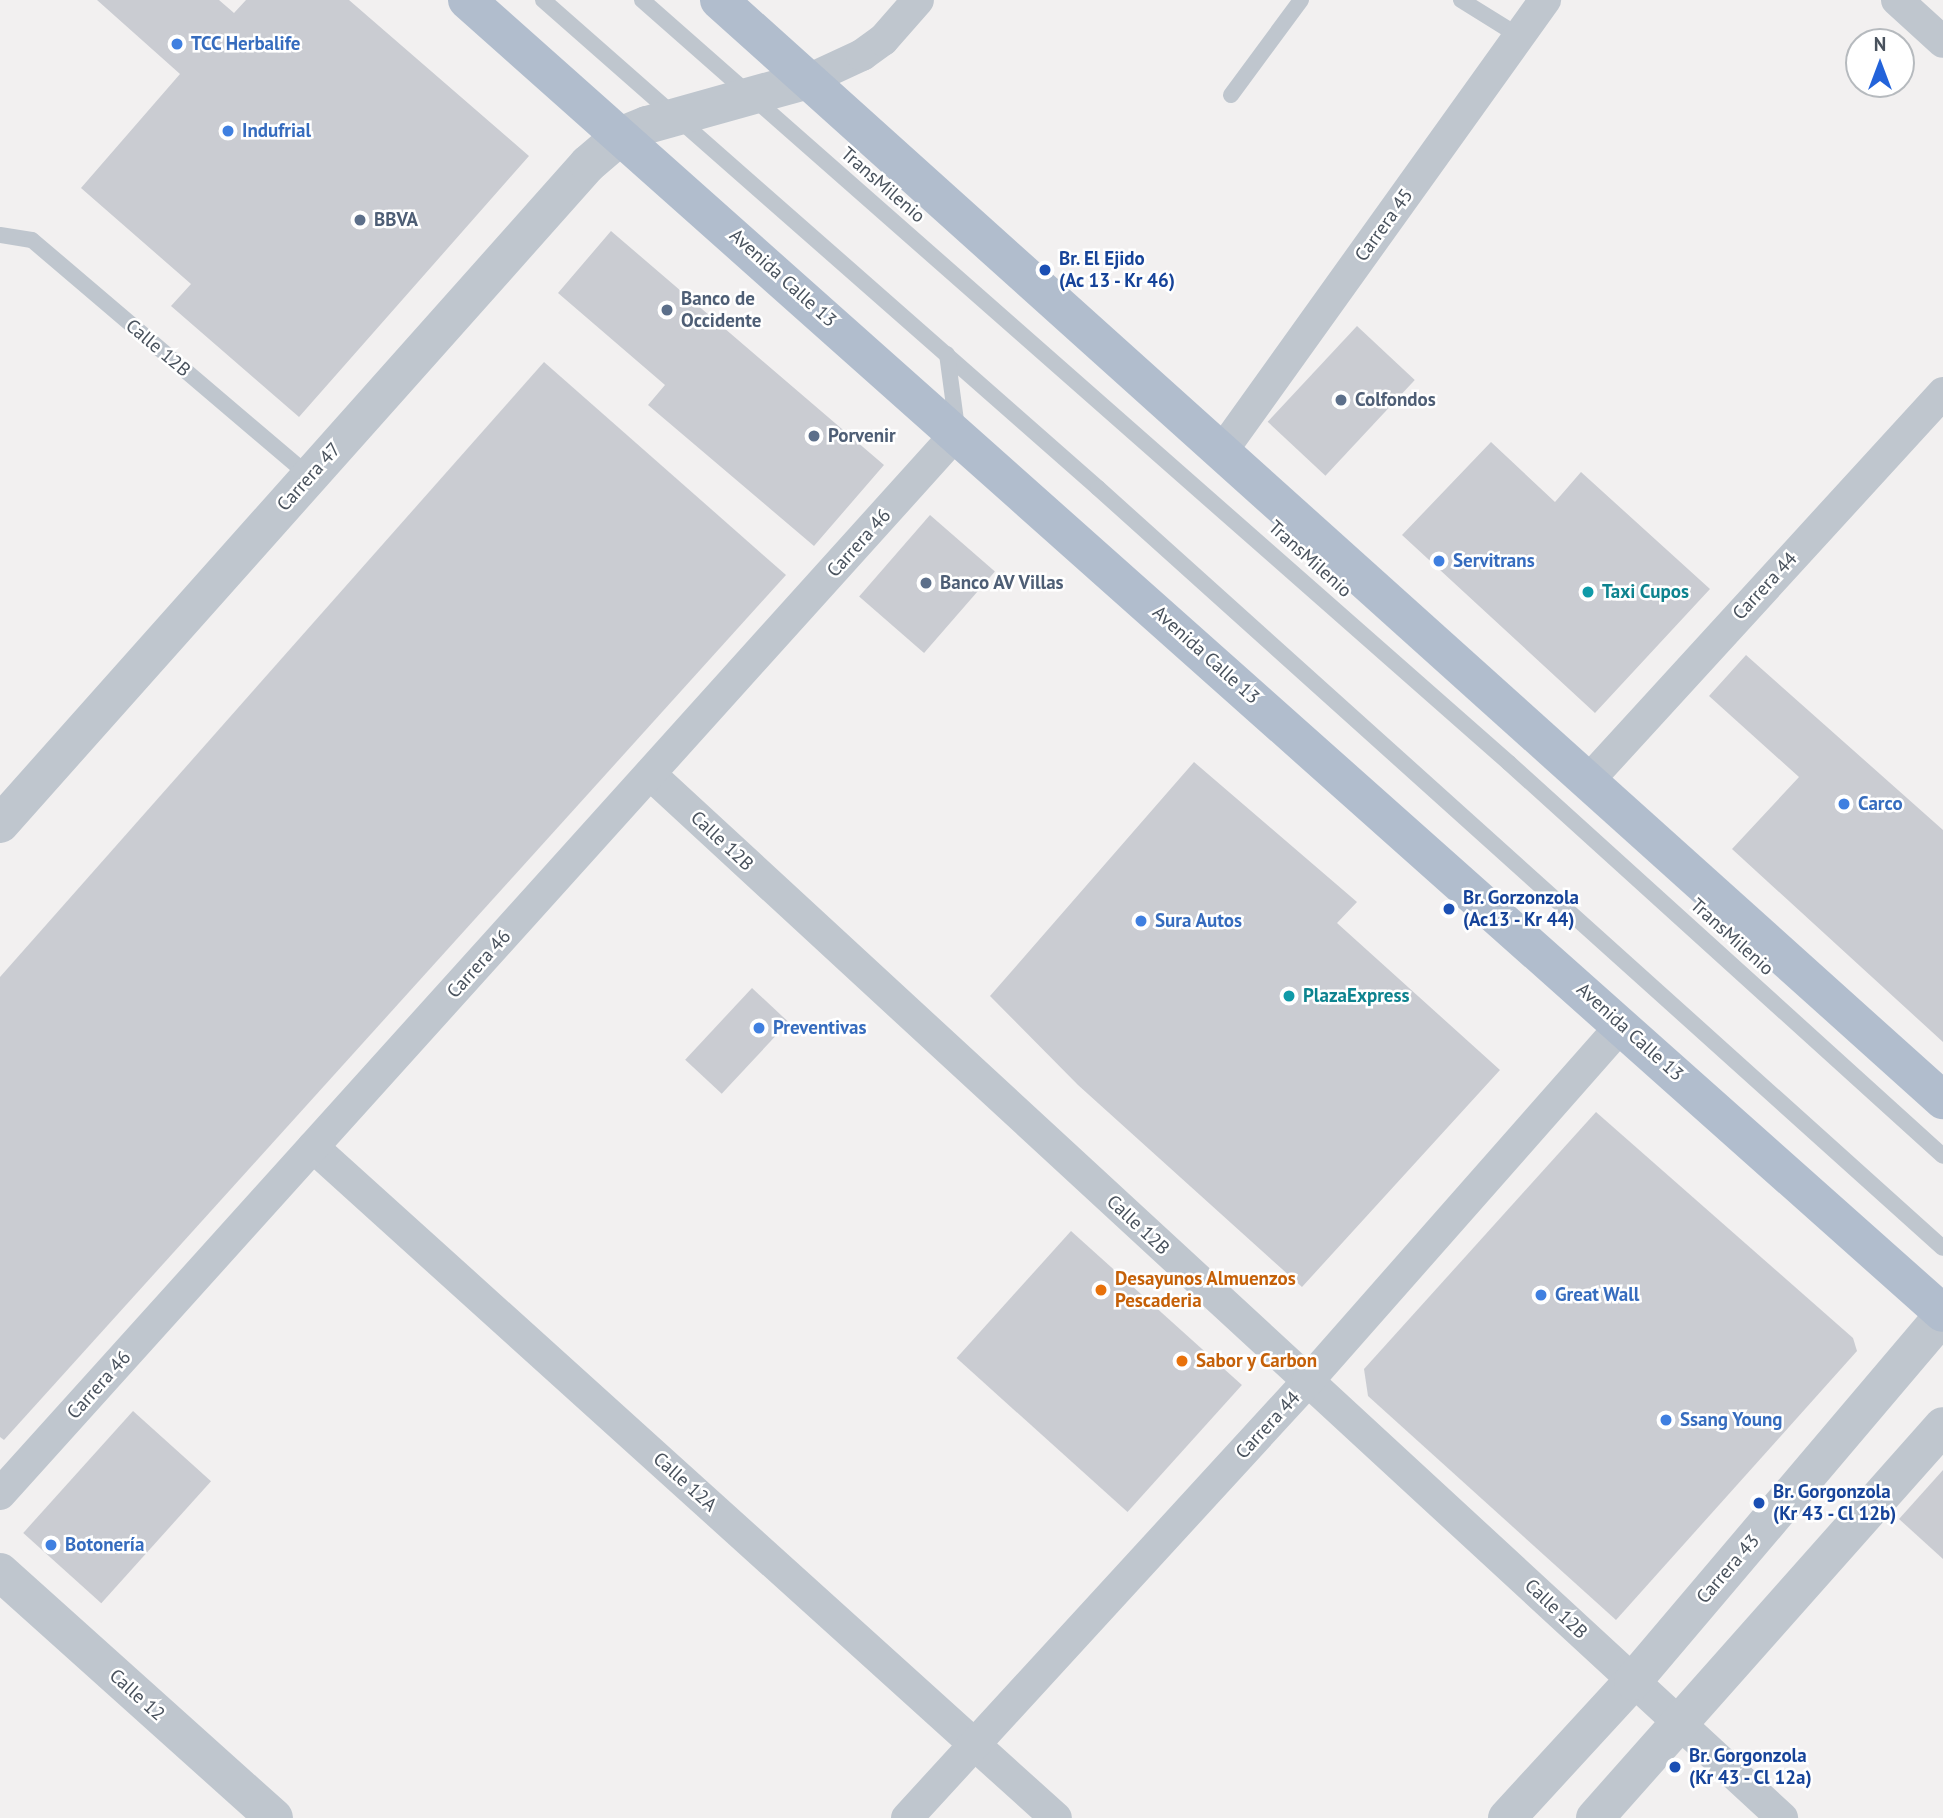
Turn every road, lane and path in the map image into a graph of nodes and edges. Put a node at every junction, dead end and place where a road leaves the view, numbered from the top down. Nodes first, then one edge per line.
1 (467, 0) edge
2 (543, 0) edge
3 (642, 0) edge
4 (719, 0) edge
5 (918, 0) edge
6 (1301, 0) edge
7 (1461, 0) edge
8 (1545, 0) edge
9 (1898, 0) edge
10 (1520, 36) junction
11 (1943, 42) edge
12 (808, 80) junction
13 (1231, 95) dead end
14 (751, 96) junction
15 (675, 116) junction
16 (622, 135) junction
17 (0, 235) edge
18 (947, 354) junction
19 (1943, 393) edge
20 (957, 433) junction
21 (1222, 451) junction
22 (310, 476) junction
23 (650, 774) junction
24 (1588, 781) junction
25 (0, 824) edge
26 (1622, 1025) junction
27 (1943, 1100) edge
28 (313, 1147) junction
29 (1943, 1156) edge
30 (1943, 1248) edge
31 (1943, 1314) edge
32 (1308, 1381) junction
33 (1943, 1426) edge
34 (0, 1494) edge
35 (0, 1572) edge
36 (1633, 1681) junction
37 (1679, 1722) junction
38 (974, 1745) junction
39 (274, 1818) edge
40 (907, 1818) edge
41 (1056, 1818) edge
42 (1507, 1818) edge
43 (1595, 1818) edge
44 (1782, 1818) edge

1 - 16 main road, Avenida Calle 13
2 - 15 lane
3 - 14 lane, TransMilenio
4 - 12 main road
5 - 12 street
6 - 13 lane
7 - 10 lane
8 - 10 street, Carrera 45
9 - 11 street
10 - 21 street, Carrera 45
12 - 14 street
12 - 21 main road
14 - 15 street
14 - 29 lane, TransMilenio
15 - 16 street
15 - 18 lane
16 - 20 main road, Avenida Calle 13
16 - 22 street, Carrera 47
17 - 22 lane, Calle 12B
18 - 20 lane
18 - 30 lane
19 - 24 street, Carrera 44
20 - 23 street, Carrera 46
20 - 26 main road, Avenida Calle 13
21 - 24 main road
22 - 25 street, Carrera 47
23 - 28 street, Carrera 46
23 - 32 street, Calle 12B
24 - 27 main road
26 - 31 main road, Avenida Calle 13
26 - 32 street, Carrera 44
28 - 34 street, Carrera 46
28 - 38 street, Calle 12A
31 - 36 street, Carrera 43
32 - 36 street, Calle 12B
32 - 38 street, Carrera 44
33 - 37 street
35 - 39 street, Calle 12
36 - 37 street, Calle 12B
36 - 42 street, Carrera 43
37 - 43 street
37 - 44 street, Calle 12B
38 - 40 street, Carrera 44
38 - 41 street, Calle 12A

